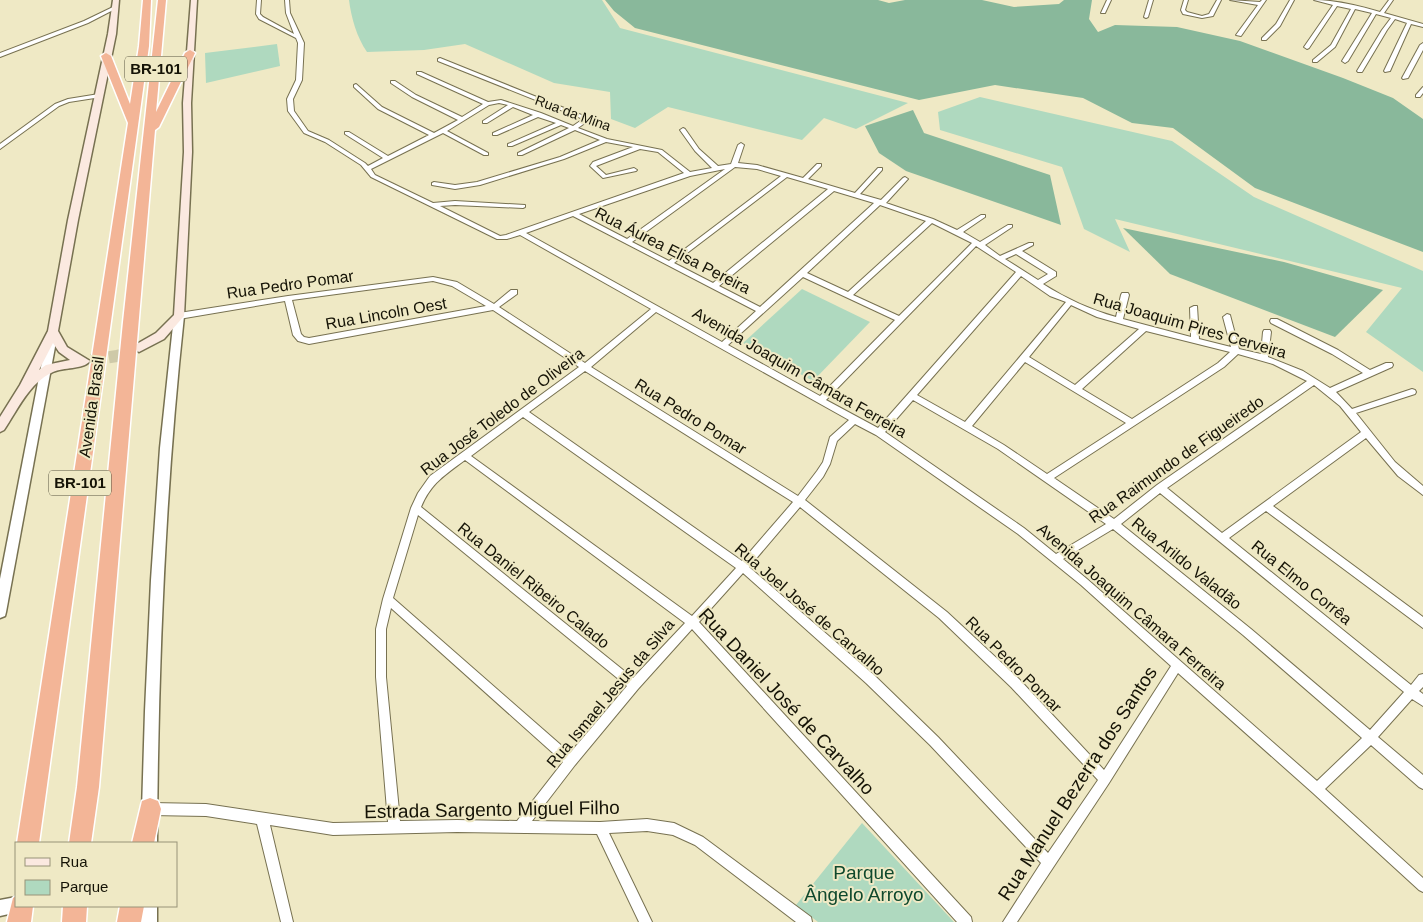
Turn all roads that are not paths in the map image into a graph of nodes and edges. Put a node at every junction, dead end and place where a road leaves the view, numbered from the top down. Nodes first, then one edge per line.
1 (147, 0) edge
2 (162, 0) edge
3 (194, 0) edge
4 (258, 0) edge
5 (287, 0) edge
6 (1109, 0) edge
7 (1151, 0) edge
8 (1186, 0) edge
9 (1219, 0) edge
10 (1232, 0) edge
11 (1292, 0) edge
12 (1316, 0) edge
13 (1391, 0) edge
14 (1262, 2) edge
15 (116, 4) edge
16 (1336, 4) junction
17 (1354, 7) junction
18 (1103, 12) dead end
19 (1378, 13) junction
20 (1146, 17) dead end
21 (1394, 18) junction
22 (113, 21) junction
23 (86, 22) junction
24 (1410, 22) junction
25 (1423, 26) edge
26 (1239, 34) dead end
27 (297, 37) junction
28 (1264, 38) dead end
29 (1423, 45) edge
30 (1307, 47) dead end
31 (190, 53) junction
32 (0, 55) edge
33 (106, 56) junction
34 (440, 60) dead end
35 (1316, 60) dead end
36 (1345, 61) dead end
37 (1360, 71) dead end
38 (1387, 71) dead end
39 (419, 73) dead end
40 (1405, 78) dead end
41 (392, 82) dead end
42 (356, 86) dead end
43 (1423, 89) edge
44 (99, 96) junction
45 (1418, 96) dead end
46 (500, 101) joint
47 (487, 104) junction
48 (513, 105) junction
49 (538, 114) junction
50 (461, 119) junction
51 (485, 122) dead end
52 (133, 124) junction
53 (559, 124) junction
54 (573, 129) junction
55 (683, 130) dead end
56 (443, 131) junction
57 (347, 133) dead end
58 (495, 134) dead end
59 (435, 136) junction
60 (149, 138) junction
61 (605, 140) junction
62 (510, 145) dead end
63 (741, 145) dead end
64 (640, 146) junction
65 (0, 147) edge
66 (486, 154) dead end
67 (520, 154) dead end
68 (387, 158) junction
69 (819, 164) dead end
70 (734, 165) junction
71 (368, 168) junction
72 (716, 168) junction
73 (880, 169) dead end
74 (634, 170) dead end
75 (689, 174) junction
76 (786, 175) junction
77 (905, 179) dead end
78 (804, 180) junction
79 (434, 184) dead end
80 (833, 188) junction
81 (856, 195) junction
82 (880, 203) junction
83 (434, 206) junction
84 (523, 206) dead end
85 (573, 214) junction
86 (983, 216) dead end
87 (932, 220) junction
88 (1010, 226) dead end
89 (958, 232) junction
90 (521, 233) junction
91 (629, 242) junction
92 (978, 244) junction
93 (1031, 244) dead end
94 (1017, 251) junction
95 (1001, 258) junction
96 (670, 264) junction
97 (1020, 272) junction
98 (803, 274) junction
99 (1037, 284) junction
100 (713, 287) junction
101 (514, 292) dead end
102 (849, 295) junction
103 (1125, 296) dead end
104 (288, 298) junction
105 (1070, 302) junction
106 (494, 307) junction
107 (656, 308) junction
108 (1194, 308) dead end
109 (761, 311) junction
110 (179, 316) junction
111 (1227, 317) dead end
112 (900, 320) junction
113 (1119, 321) junction
114 (1274, 321) dead end
115 (1145, 328) junction
116 (53, 331) junction
117 (1267, 332) dead end
118 (1195, 341) junction
119 (723, 346) junction
120 (139, 348) tunnel mouth
121 (1236, 351) junction
122 (1024, 358) junction
123 (1264, 358) junction
124 (1389, 365) dead end
125 (585, 367) junction
126 (46, 370) junction
127 (1369, 373) junction
128 (1313, 381) junction
129 (25, 387) junction
130 (1076, 389) junction
131 (1329, 392) junction
132 (1412, 392) dead end
133 (911, 395) junction
134 (820, 400) junction
135 (524, 412) junction
136 (1351, 412) junction
137 (855, 419) junction
138 (1131, 422) junction
139 (967, 426) junction
140 (0, 427) edge
141 (879, 433) junction
142 (1366, 433) junction
143 (464, 455) junction
144 (1047, 478) junction
145 (1160, 488) junction
146 (1423, 492) edge
147 (799, 501) junction
148 (1267, 507) junction
149 (416, 508) junction
150 (1114, 524) junction
151 (1222, 538) junction
152 (1055, 559) junction
153 (743, 567) junction
154 (388, 599) junction
155 (0, 612) edge
156 (691, 621) junction
157 (1423, 623) edge
158 (1177, 665) junction
159 (1423, 679) edge
160 (634, 684) junction
161 (1410, 692) junction
162 (1423, 702) edge
163 (1370, 738) junction
164 (571, 761) junction
165 (1105, 779) junction
166 (1423, 783) edge
167 (1317, 789) junction
168 (150, 809) junction
169 (262, 819) junction
170 (522, 826) junction
171 (396, 828) junction
172 (600, 828) junction
173 (28, 842) edge
174 (80, 842) edge
175 (144, 842) edge
176 (149, 842) edge
177 (1048, 862) junction
178 (1423, 886) edge
179 (15, 905) edge
180 (21, 907) edge
181 (75, 907) edge
182 (132, 907) edge
183 (149, 907) edge
184 (0, 908) edge
185 (19, 922) edge
186 (74, 922) edge
187 (129, 922) edge
188 (149, 922) edge
189 (287, 922) edge
190 (646, 922) edge
191 (806, 922) edge
192 (966, 922) edge
193 (1009, 922) edge

1 - 52 highway, Avenida Brasil / BR-101
2 - 60 highway, Avenida Brasil / BR-101
3 - 31 main road
4 - 27 street
5 - 27 street
6 - 18 street
7 - 20 street
8 - 9 street
10 - 14 street
11 - 28 street
12 - 16 street
13 - 19 street
14 - 26 street
15 - 22 main road
15 - 23 street
16 - 17 street
16 - 30 street
17 - 19 street
17 - 35 street
19 - 21 street
19 - 36 street
21 - 24 street
21 - 37 street
22 - 23 street
22 - 33 main road
23 - 32 street
24 - 25 street
24 - 38 street
27 - 71 street
29 - 40 street
31 - 60 highway
31 - 110 main road
33 - 44 main road
33 - 52 highway
34 - 54 street
39 - 47 street
41 - 50 street
42 - 59 street
43 - 45 street
44 - 65 street
44 - 116 main road
46 - 47 street
46 - 48 street, Rua da Mina
47 - 50 street
48 - 49 street, Rua da Mina
48 - 51 street
49 - 53 street, Rua da Mina
49 - 58 street
50 - 56 street
52 - 173 highway, Avenida Brasil / BR-101
53 - 54 street, Rua da Mina
53 - 62 street
54 - 61 street, Rua da Mina
54 - 67 street
55 - 72 street
56 - 59 street
56 - 66 street
57 - 68 street
59 - 68 street
60 - 174 highway, Avenida Brasil / BR-101
61 - 64 street, Rua da Mina
61 - 79 street
63 - 70 street
64 - 74 street
64 - 75 street, Rua da Mina
68 - 71 street
69 - 78 street
70 - 72 street, Rua Joaquim Pires Cerveira
70 - 76 street, Rua Joaquim Pires Cerveira
70 - 91 street
71 - 83 street
72 - 75 street, Rua Joaquim Pires Cerveira
73 - 81 street
75 - 85 street, Rua Joaquim Pires Cerveira
76 - 78 street, Rua Joaquim Pires Cerveira
76 - 96 street
77 - 82 street
78 - 80 street, Rua Joaquim Pires Cerveira
80 - 81 street, Rua Joaquim Pires Cerveira
80 - 100 street
81 - 82 street, Rua Joaquim Pires Cerveira
82 - 87 street, Rua Joaquim Pires Cerveira
82 - 98 street
83 - 84 street
83 - 90 street
85 - 90 street, Rua Joaquim Pires Cerveira
85 - 91 street, Rua Áurea Elisa Pereira
86 - 89 street
87 - 89 street, Rua Joaquim Pires Cerveira
87 - 102 street
88 - 92 street
89 - 92 street, Rua Joaquim Pires Cerveira
90 - 107 street, Avenida Joaquim Câmara Ferreira
91 - 96 street, Rua Áurea Elisa Pereira
92 - 95 street, Rua Joaquim Pires Cerveira
92 - 112 street
93 - 94 street
94 - 95 street
94 - 99 street
95 - 97 street, Rua Joaquim Pires Cerveira
96 - 100 street, Rua Áurea Elisa Pereira
97 - 99 street, Rua Joaquim Pires Cerveira
97 - 133 street
98 - 102 street
98 - 109 street
99 - 105 street, Rua Joaquim Pires Cerveira
100 - 109 street, Rua Áurea Elisa Pereira
101 - 106 street, Rua Lincoln Oest
102 - 112 street
103 - 113 street
104 - 106 street, Rua Pedro Pomar
104 - 106 street, Rua Lincoln Oest
104 - 110 street, Rua Pedro Pomar
105 - 113 street, Rua Joaquim Pires Cerveira
105 - 122 street
106 - 125 street, Rua Pedro Pomar
107 - 119 street, Avenida Joaquim Câmara Ferreira
107 - 125 street, Rua José Toledo de Oliveira
108 - 118 street
109 - 119 street
110 - 120 main road
110 - 168 street
111 - 121 street
112 - 134 street
113 - 115 street, Rua Joaquim Pires Cerveira
114 - 127 street
115 - 118 street, Rua Joaquim Pires Cerveira
115 - 130 street
116 - 126 street
116 - 126 main road
116 - 129 main road
117 - 123 street
118 - 121 street, Rua Joaquim Pires Cerveira
119 - 134 street, Avenida Joaquim Câmara Ferreira
121 - 123 street, Rua Joaquim Pires Cerveira
121 - 138 street
122 - 130 street
122 - 139 street
123 - 128 street, Rua Joaquim Pires Cerveira
124 - 127 street
125 - 135 street, Rua José Toledo de Oliveira
125 - 147 street, Rua Pedro Pomar
126 - 129 main road
126 - 155 street
127 - 131 street
128 - 131 street, Rua Joaquim Pires Cerveira
128 - 145 street, Rua Raimundo de Figueiredo
129 - 140 main road
130 - 138 street
131 - 136 street, Rua Joaquim Pires Cerveira
132 - 136 street
133 - 139 street, Rua Arildo Valadão
133 - 141 street
134 - 137 street, Avenida Joaquim Câmara Ferreira
135 - 143 street, Rua José Toledo de Oliveira
135 - 153 street, Rua Joel José de Carvalho
136 - 142 street, Rua Joaquim Pires Cerveira
137 - 141 street, Avenida Joaquim Câmara Ferreira
137 - 147 street, Rua Ismael Jesus da Silva
138 - 144 street
139 - 144 street, Rua Arildo Valadão
141 - 152 street, Avenida Joaquim Câmara Ferreira
142 - 146 street, Rua Joaquim Pires Cerveira
142 - 148 street
143 - 149 street, Rua José Toledo de Oliveira
143 - 156 street, Rua Daniel José de Carvalho
144 - 150 street, Rua Arildo Valadão
145 - 150 street, Rua Raimundo de Figueiredo
145 - 151 street, Rua Elmo Corrêa
147 - 153 street, Rua Ismael Jesus da Silva
147 - 165 street, Rua Pedro Pomar
148 - 151 street
148 - 157 street
149 - 154 street, Rua José Toledo de Oliveira
149 - 160 street, Rua Daniel Ribeiro Calado
150 - 152 street, Rua Raimundo de Figueiredo
150 - 163 street, Rua Arildo Valadão
151 - 161 street, Rua Elmo Corrêa
152 - 158 street, Avenida Joaquim Câmara Ferreira
153 - 156 street, Rua Ismael Jesus da Silva
153 - 177 street, Rua Joel José de Carvalho
154 - 164 street
154 - 171 street, Rua José Toledo de Oliveira
156 - 160 street, Rua Ismael Jesus da Silva
156 - 192 street, Rua Daniel José de Carvalho
158 - 165 street, Rua Manuel Bezerra dos Santos
158 - 167 street, Avenida Joaquim Câmara Ferreira
159 - 161 street
160 - 164 street, Rua Ismael Jesus da Silva
161 - 162 street, Rua Elmo Corrêa
161 - 163 street
163 - 166 street, Rua Arildo Valadão
163 - 167 street
164 - 170 street, Rua Ismael Jesus da Silva
165 - 177 street, Rua Manuel Bezerra dos Santos
167 - 178 street, Avenida Joaquim Câmara Ferreira
168 - 169 street, Estrada Sargento Miguel Filho
168 - 175 highway
168 - 176 street
169 - 171 street, Estrada Sargento Miguel Filho
169 - 189 street
170 - 171 street, Estrada Sargento Miguel Filho
170 - 172 street, Estrada Sargento Miguel Filho
172 - 190 street
172 - 191 street, Estrada Sargento Miguel Filho
177 - 193 street, Rua Manuel Bezerra dos Santos
179 - 184 street
180 - 185 highway
181 - 186 highway
182 - 187 highway
183 - 188 street

